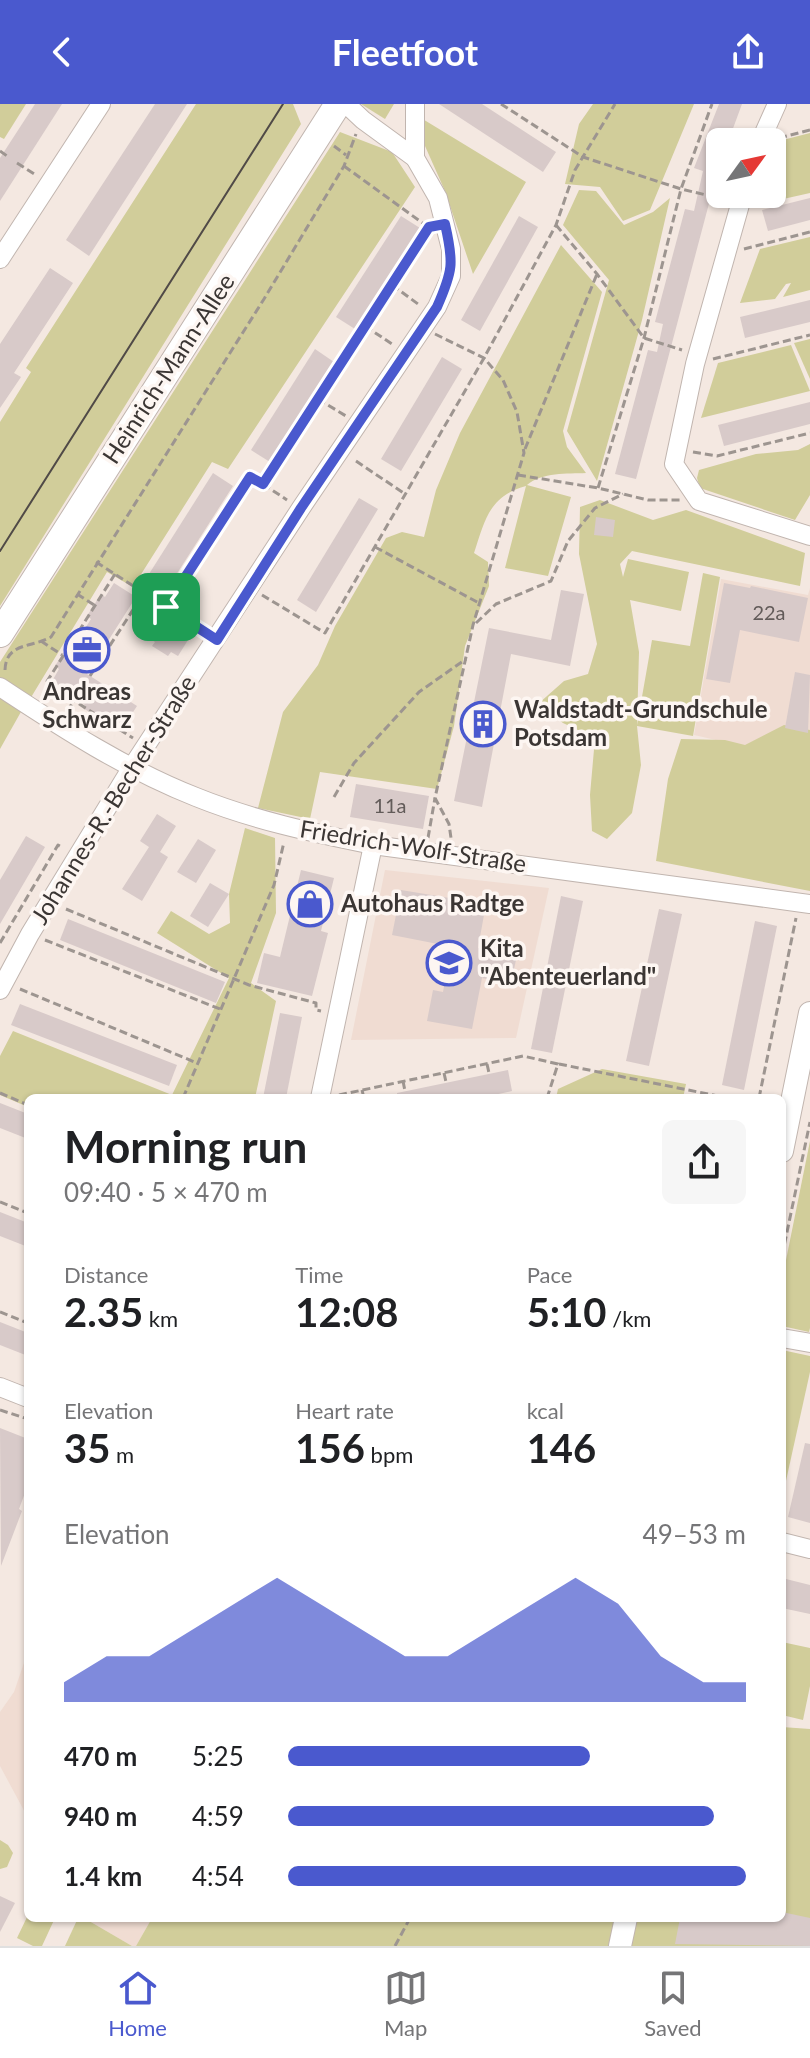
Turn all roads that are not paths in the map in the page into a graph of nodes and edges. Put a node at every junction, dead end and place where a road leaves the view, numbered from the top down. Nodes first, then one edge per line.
1 (101, 104) edge
2 (338, 104) edge
3 (346, 104) edge
4 (415, 104) edge
5 (777, 104) edge
6 (770, 128) edge
7 (415, 158) junction
8 (734, 208) edge
9 (0, 259) edge
10 (810, 536) edge
11 (0, 634) edge
12 (3, 681) edge
13 (132, 767) junction
14 (373, 845) junction
15 (805, 903) edge
16 (2, 986) edge
17 (810, 1013) edge
18 (328, 1094) edge
19 (786, 1131) edge
20 (786, 1339) edge
21 (810, 1343) edge
22 (0, 1387) edge
23 (24, 1396) edge
24 (786, 1543) edge
25 (810, 1549) edge
26 (625, 1922) edge
27 (620, 1946) edge

1 - 9 street
2 - 11 main road, Heinrich-Mann-Allee
3 - 7 street, Johannes-R.-Becher-Straße
4 - 7 street, Johannes-R.-Becher-Straße
5 - 6 street
7 - 13 street, Johannes-R.-Becher-Straße
8 - 10 street
12 - 13 street, Friedrich-Wolf-Straße
13 - 14 street, Friedrich-Wolf-Straße
13 - 16 street, Johannes-R.-Becher-Straße
14 - 15 street, Friedrich-Wolf-Straße
14 - 18 street
17 - 19 street
20 - 21 street
22 - 23 street
24 - 25 street
26 - 27 street

